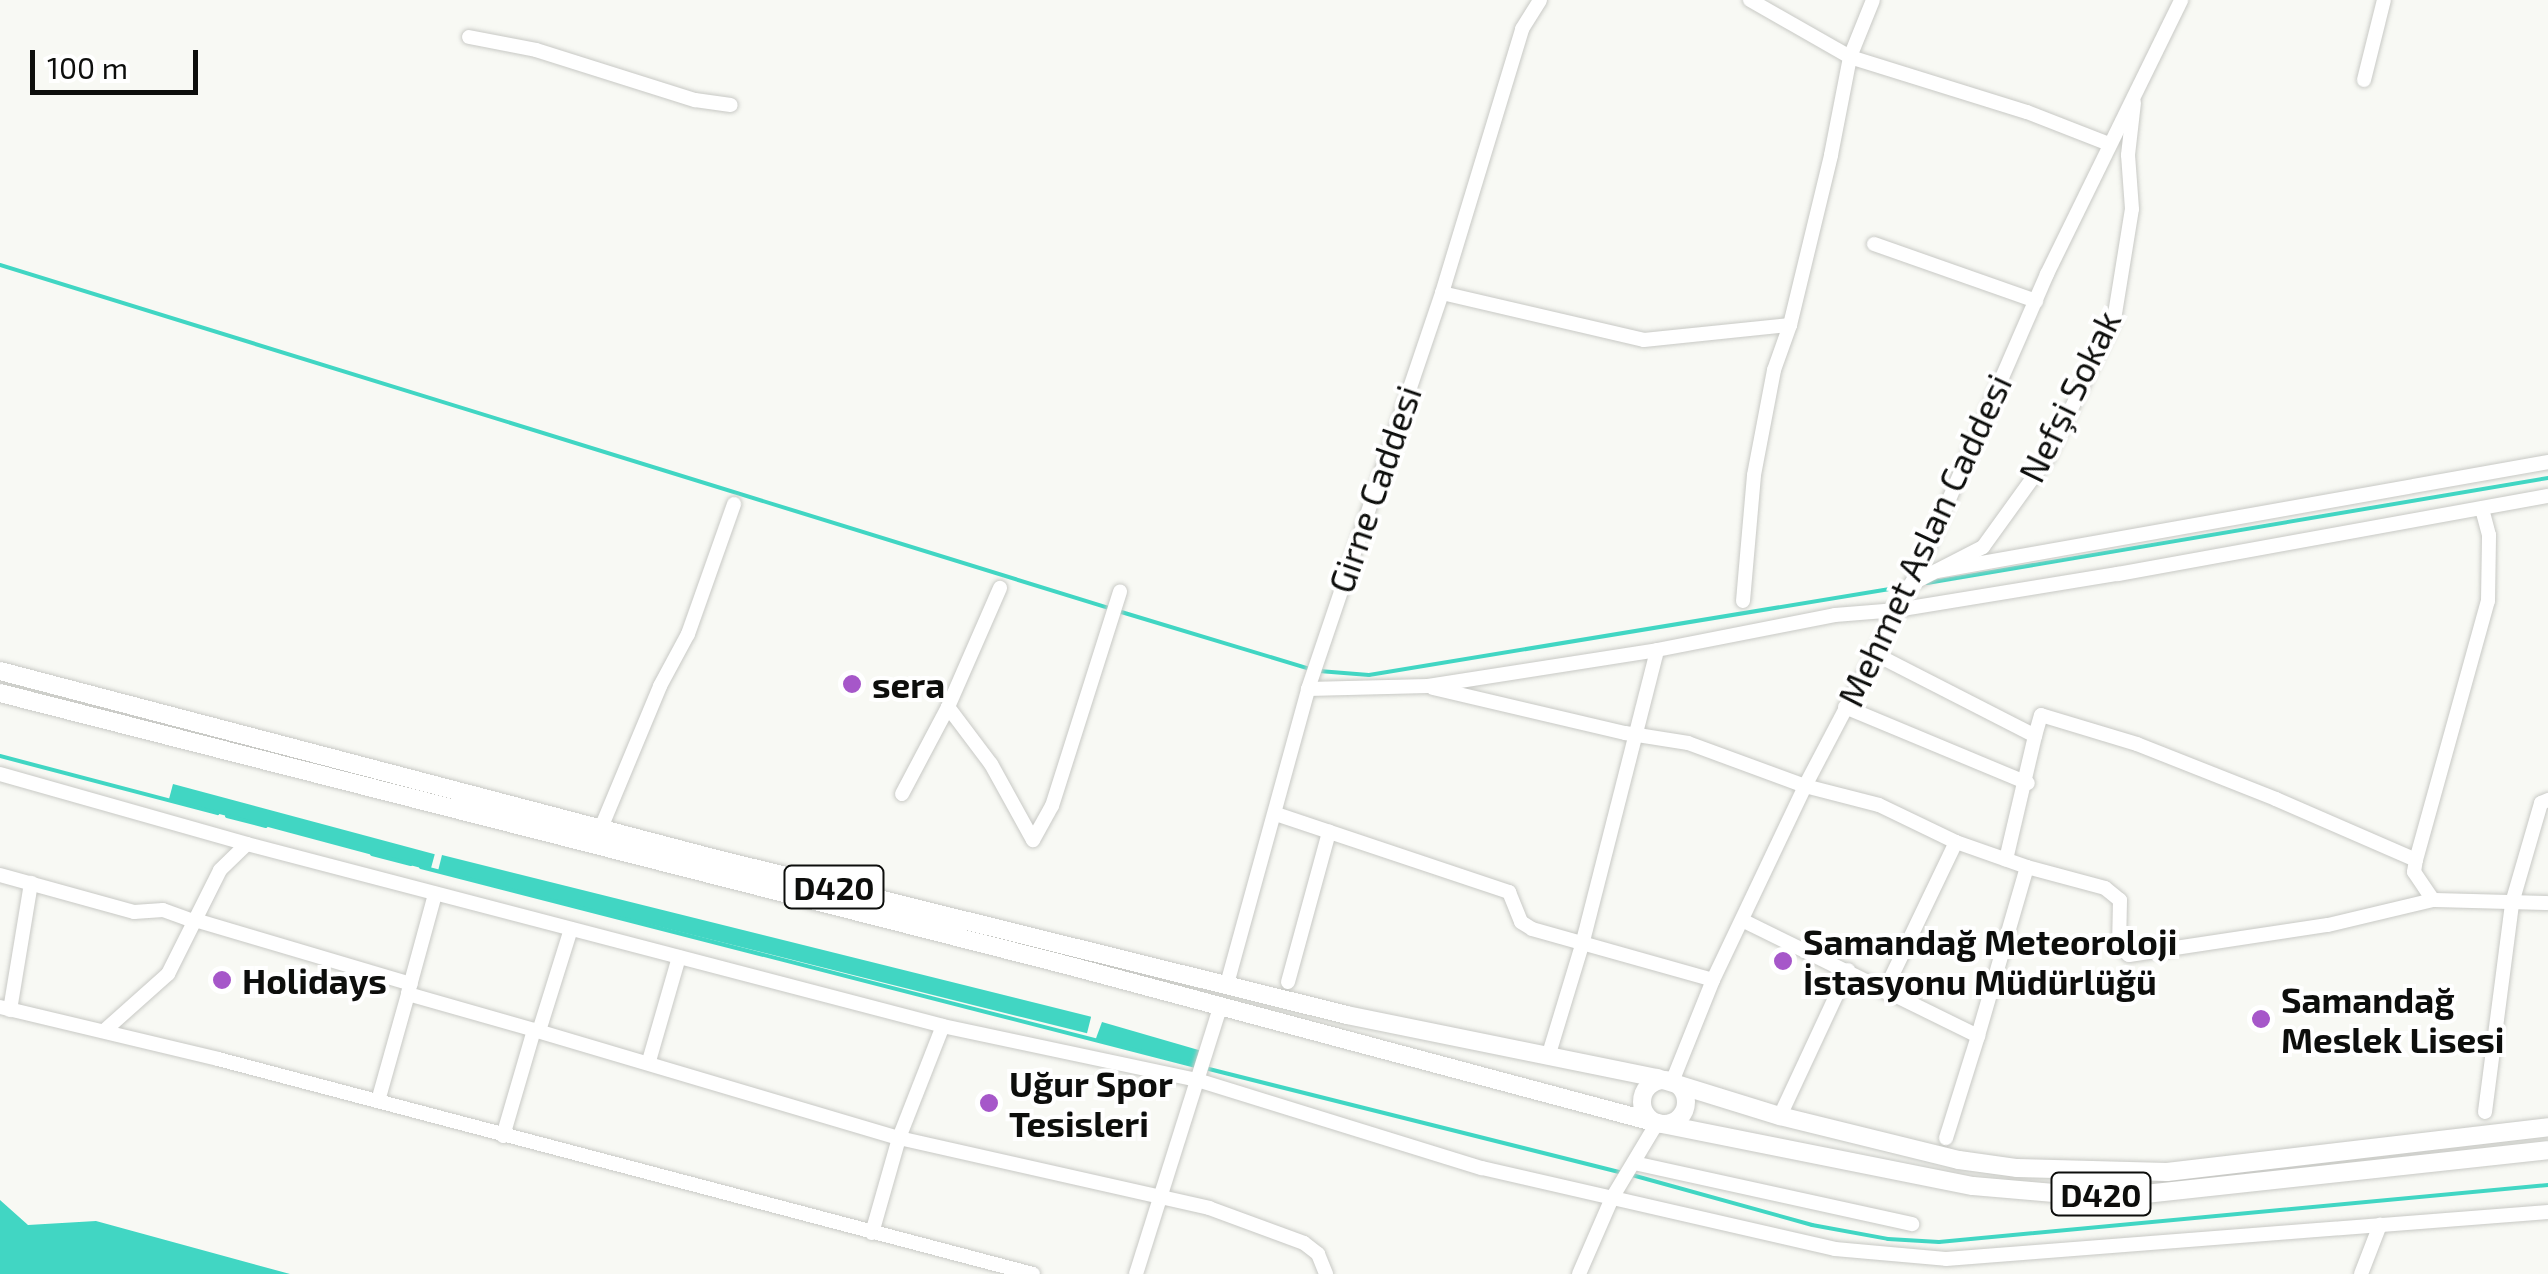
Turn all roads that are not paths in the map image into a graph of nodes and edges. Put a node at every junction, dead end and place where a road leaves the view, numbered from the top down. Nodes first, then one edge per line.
1 (1540, 0) edge
2 (1750, 0) edge
3 (1873, 0) edge
4 (2181, 0) edge
5 (2384, 0) edge
6 (468, 38) dead end
7 (1850, 57) junction
8 (2364, 80) dead end
9 (2135, 89) junction
10 (731, 105) dead end
11 (2108, 144) junction
12 (1874, 244) dead end
13 (1442, 293) junction
14 (2036, 300) junction
15 (1790, 324) junction
16 (2548, 462) edge
17 (2548, 496) edge
18 (734, 504) dead end
19 (2482, 509) junction
20 (1937, 571) junction
21 (1906, 586) junction
22 (1000, 588) dead end
23 (1120, 591) dead end
24 (1743, 601) dead end
25 (1897, 610) junction
26 (1657, 650) junction
27 (1873, 654) junction
28 (0, 670) edge
29 (1428, 686) junction
30 (1308, 689) junction
31 (0, 693) edge
32 (948, 707) junction
33 (1846, 707) junction
34 (1636, 735) junction
35 (2035, 736) junction
36 (0, 774) edge
37 (2028, 783) junction
38 (1805, 786) junction
39 (902, 794) dead end
40 (2548, 800) edge
41 (1276, 814) junction
42 (601, 828) junction
43 (1329, 832) junction
44 (1956, 842) junction
45 (247, 844) junction
46 (2006, 860) junction
47 (2416, 860) junction
48 (2027, 866) junction
49 (0, 875) edge
50 (30, 883) junction
51 (435, 894) junction
52 (2433, 900) junction
53 (2548, 903) edge
54 (2512, 904) junction
55 (195, 920) junction
56 (1744, 920) junction
57 (570, 929) junction
58 (1582, 945) junction
59 (679, 957) junction
60 (1848, 970) junction
61 (1713, 980) junction
62 (1288, 982) dead end
63 (1227, 984) junction
64 (409, 989) junction
65 (1884, 992) junction
66 (1220, 1007) junction
67 (5, 1008) edge
68 (943, 1026) junction
69 (104, 1031) junction
70 (537, 1031) junction
71 (1978, 1036) junction
72 (1548, 1058) junction
73 (649, 1061) junction
74 (1197, 1080) junction
75 (1672, 1082) junction
76 (378, 1102) junction
77 (2484, 1112) dead end
78 (1780, 1116) junction
79 (1658, 1123) junction
80 (2548, 1127) edge
81 (504, 1136) junction
82 (899, 1138) junction
83 (1946, 1138) dead end
84 (2548, 1150) edge
85 (1634, 1162) junction
86 (1160, 1198) junction
87 (1612, 1198) junction
88 (2548, 1212) edge
89 (1912, 1224) dead end
90 (2380, 1225) junction
91 (872, 1233) junction
92 (1033, 1274) edge
93 (1136, 1274) edge
94 (1326, 1274) edge
95 (1578, 1274) edge
96 (2361, 1274) edge

1 - 13 street, Girne Caddesi
2 - 7 street
3 - 7 street
4 - 9 street, Mehmet Aslan Caddesi
5 - 8 street
6 - 10 street
7 - 11 street
7 - 15 street
9 - 11 street, Mehmet Aslan Caddesi
9 - 20 street, Nefşi Sokak
11 - 14 street, Mehmet Aslan Caddesi
12 - 14 street
13 - 15 street
13 - 30 street, Girne Caddesi
14 - 21 street, Mehmet Aslan Caddesi
15 - 24 street
16 - 20 street
17 - 19 street
18 - 42 street
19 - 25 street
19 - 47 street
20 - 21 street, Nefşi Sokak
21 - 25 street, Mehmet Aslan Caddesi
22 - 32 street
23 - 32 street
25 - 26 street
25 - 27 street, Mehmet Aslan Caddesi
26 - 29 street
26 - 34 street
27 - 33 street, Mehmet Aslan Caddesi
27 - 35 street
28 - 42 main road, D420
29 - 30 street
29 - 34 street
30 - 41 street, Girne Caddesi
31 - 66 main road, D420
32 - 39 street
33 - 37 street
33 - 38 street, Mehmet Aslan Caddesi
34 - 38 street
34 - 58 street
35 - 37 street
35 - 47 street
36 - 45 street
37 - 46 street
38 - 44 street
38 - 56 street, Mehmet Aslan Caddesi
40 - 54 street
41 - 43 street
41 - 63 street, Girne Caddesi
42 - 63 main road, D420
43 - 58 street
43 - 62 street
44 - 46 street
44 - 65 street
45 - 51 street
45 - 55 street
46 - 48 street
47 - 52 street
48 - 52 street
48 - 71 street
49 - 50 street
50 - 55 street
50 - 67 street
51 - 57 street
51 - 64 street
52 - 54 street
53 - 54 street
54 - 77 street
55 - 64 street
55 - 69 street
56 - 60 street
56 - 61 street, Mehmet Aslan Caddesi
57 - 59 street
57 - 70 street
58 - 61 street
58 - 72 street
59 - 68 street
59 - 73 street
60 - 65 street
60 - 78 street
61 - 75 street, Mehmet Aslan Caddesi
63 - 72 main road, D420
64 - 70 street
64 - 76 street
65 - 71 street
66 - 74 street
66 - 79 main road, D420
67 - 69 street
68 - 74 street
68 - 82 street
69 - 76 street
70 - 73 street
70 - 81 street
71 - 83 street
72 - 75 main road, D420
73 - 82 street
74 - 86 street
74 - 87 street
75 - 78 main road, D420
75 - 79 main road
75 - 79 main road
76 - 81 street
78 - 80 main road, D420
79 - 84 main road, D420
79 - 85 street
81 - 91 street
82 - 86 street
82 - 91 street
85 - 87 street
85 - 89 street
86 - 93 street
86 - 94 street
87 - 90 street
87 - 95 street
88 - 90 street
90 - 96 street
91 - 92 street

